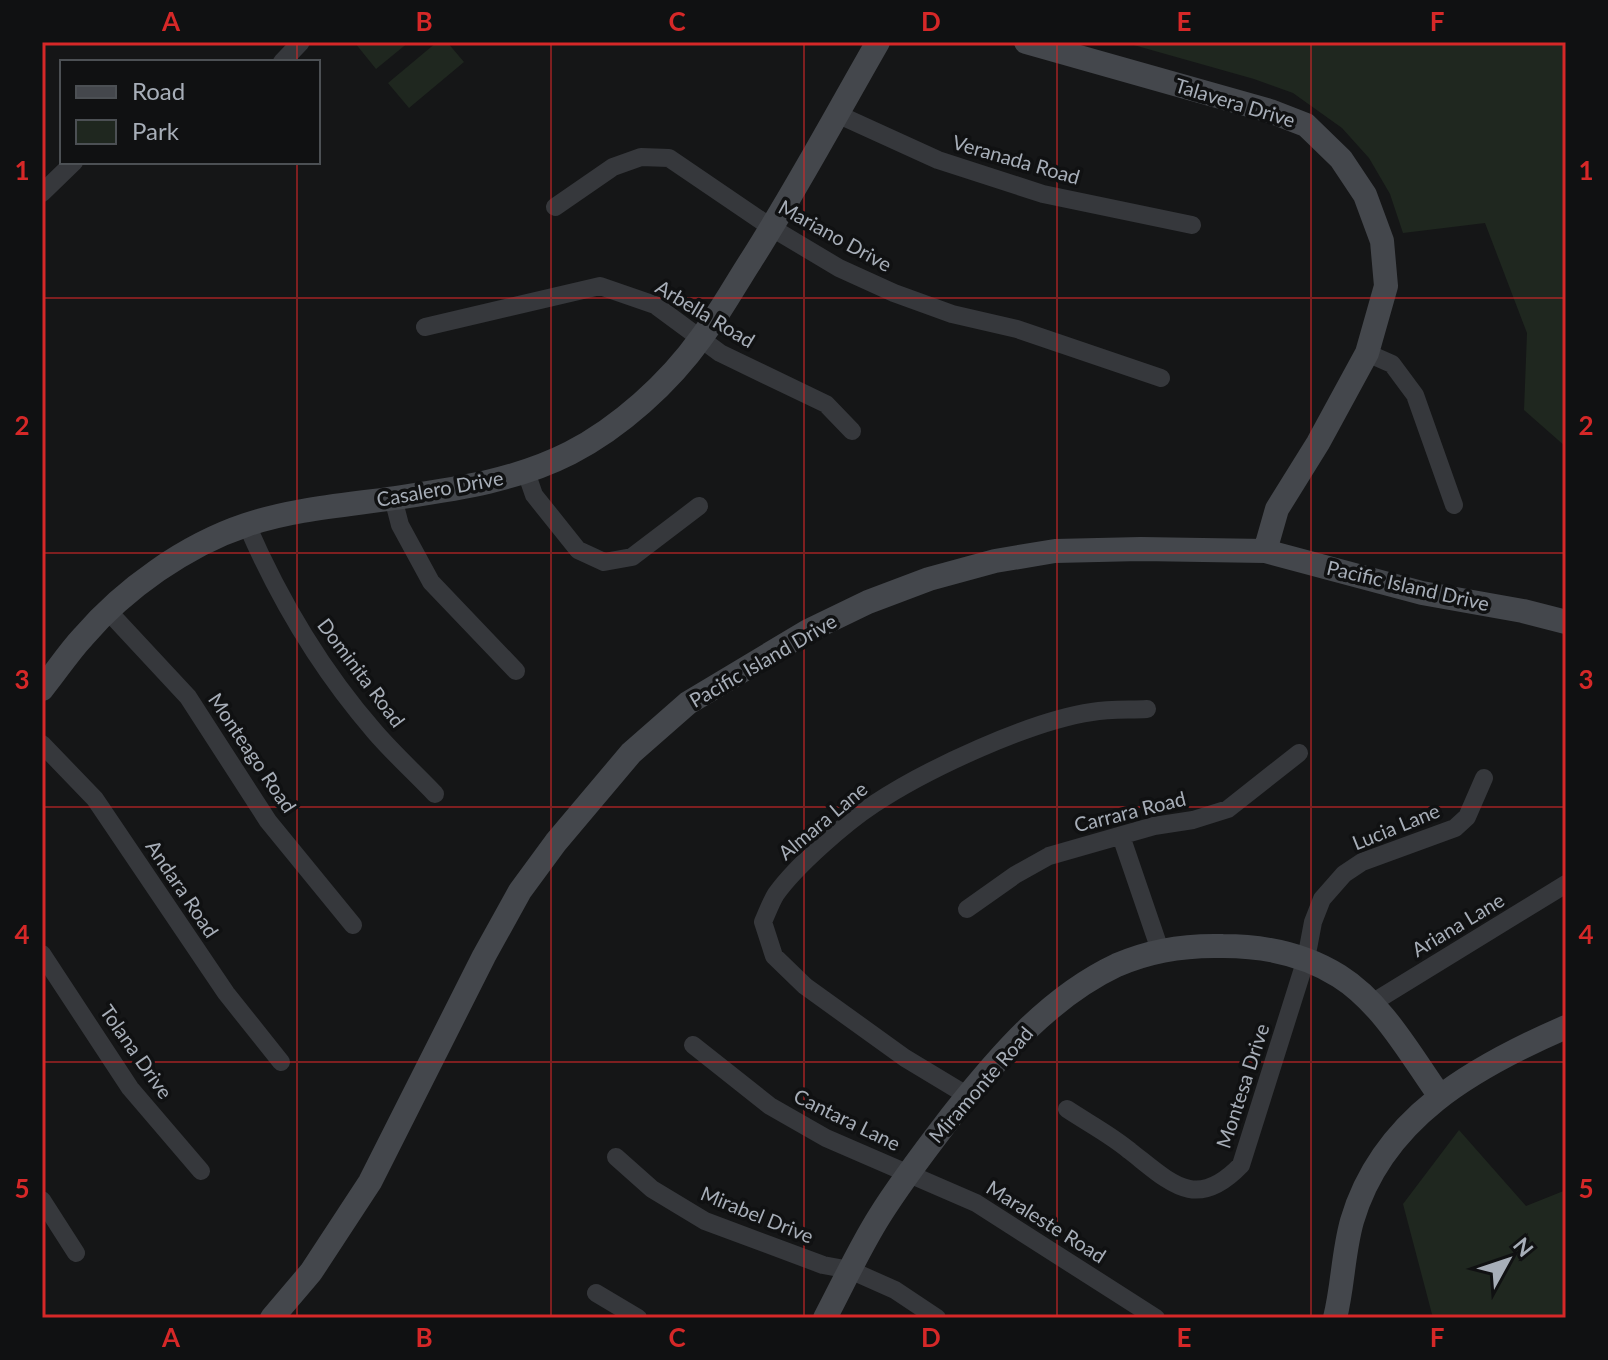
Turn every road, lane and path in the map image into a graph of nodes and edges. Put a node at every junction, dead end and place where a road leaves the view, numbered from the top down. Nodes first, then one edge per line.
1 (301, 42) edge
2 (878, 42) edge
3 (1026, 42) edge
4 (284, 60) edge
5 (837, 114) junction
6 (72, 164) edge
7 (42, 193) edge
8 (555, 207) dead end
9 (1192, 225) dead end
10 (772, 228) junction
11 (425, 327) dead end
12 (701, 339) junction
13 (1367, 353) junction
14 (1161, 378) dead end
15 (852, 431) dead end
16 (526, 472) junction
17 (393, 498) junction
18 (1454, 505) dead end
19 (699, 506) dead end
20 (247, 525) junction
21 (1265, 551) junction
22 (108, 611) junction
23 (1566, 622) edge
24 (516, 671) dead end
25 (42, 689) edge
26 (1147, 709) dead end
27 (42, 744) edge
28 (1299, 753) dead end
29 (1484, 778) dead end
30 (435, 794) dead end
31 (1121, 836) junction
32 (1566, 884) edge
33 (967, 909) dead end
34 (353, 925) dead end
35 (1160, 950) junction
36 (42, 954) edge
37 (1306, 959) junction
38 (1372, 1003) junction
39 (1566, 1027) edge
40 (693, 1045) dead end
41 (281, 1062) dead end
42 (1439, 1095) junction
43 (968, 1096) junction
44 (1067, 1109) dead end
45 (616, 1157) dead end
46 (201, 1171) dead end
47 (906, 1174) junction
48 (42, 1200) edge
49 (76, 1253) dead end
50 (850, 1270) junction
51 (596, 1293) dead end
52 (272, 1318) edge
53 (638, 1318) edge
54 (825, 1318) edge
55 (937, 1318) edge
56 (1156, 1318) edge
57 (1335, 1318) edge

1 - 4 street
2 - 5 street, Casalero Drive
3 - 13 street, Talavera Drive
5 - 9 street, Veranada Road
5 - 10 street, Casalero Drive
6 - 7 street
8 - 10 street, Mariano Drive
10 - 12 street, Casalero Drive
10 - 14 street, Mariano Drive
11 - 12 street, Arbella Road
12 - 15 street, Arbella Road
12 - 16 street, Casalero Drive
13 - 18 street
13 - 21 street, Talavera Drive
16 - 17 street, Casalero Drive
16 - 19 street
17 - 20 street, Casalero Drive
17 - 24 street
20 - 22 street, Casalero Drive
20 - 30 street, Dominita Road
21 - 23 street, Pacific Island Drive
21 - 52 street, Pacific Island Drive
22 - 25 street, Casalero Drive
22 - 34 street, Monteago Road
26 - 43 street, Almara Lane
27 - 41 street, Andara Road
28 - 31 street, Carrara Road
29 - 37 street, Lucia Lane
31 - 33 street, Carrara Road
31 - 35 street
32 - 38 street, Ariana Lane
35 - 37 street, Miramonte Road
35 - 43 street, Miramonte Road
36 - 46 street, Tolana Drive
37 - 38 street, Miramonte Road
37 - 44 street, Montesa Drive
38 - 42 street, Miramonte Road
39 - 42 street
40 - 47 street, Cantara Lane
42 - 57 street
43 - 47 street, Miramonte Road
45 - 50 street, Mirabel Drive
47 - 50 street, Miramonte Road
47 - 56 street, Maraleste Road
48 - 49 street
50 - 54 street, Miramonte Road
50 - 55 street, Mirabel Drive
51 - 53 street

